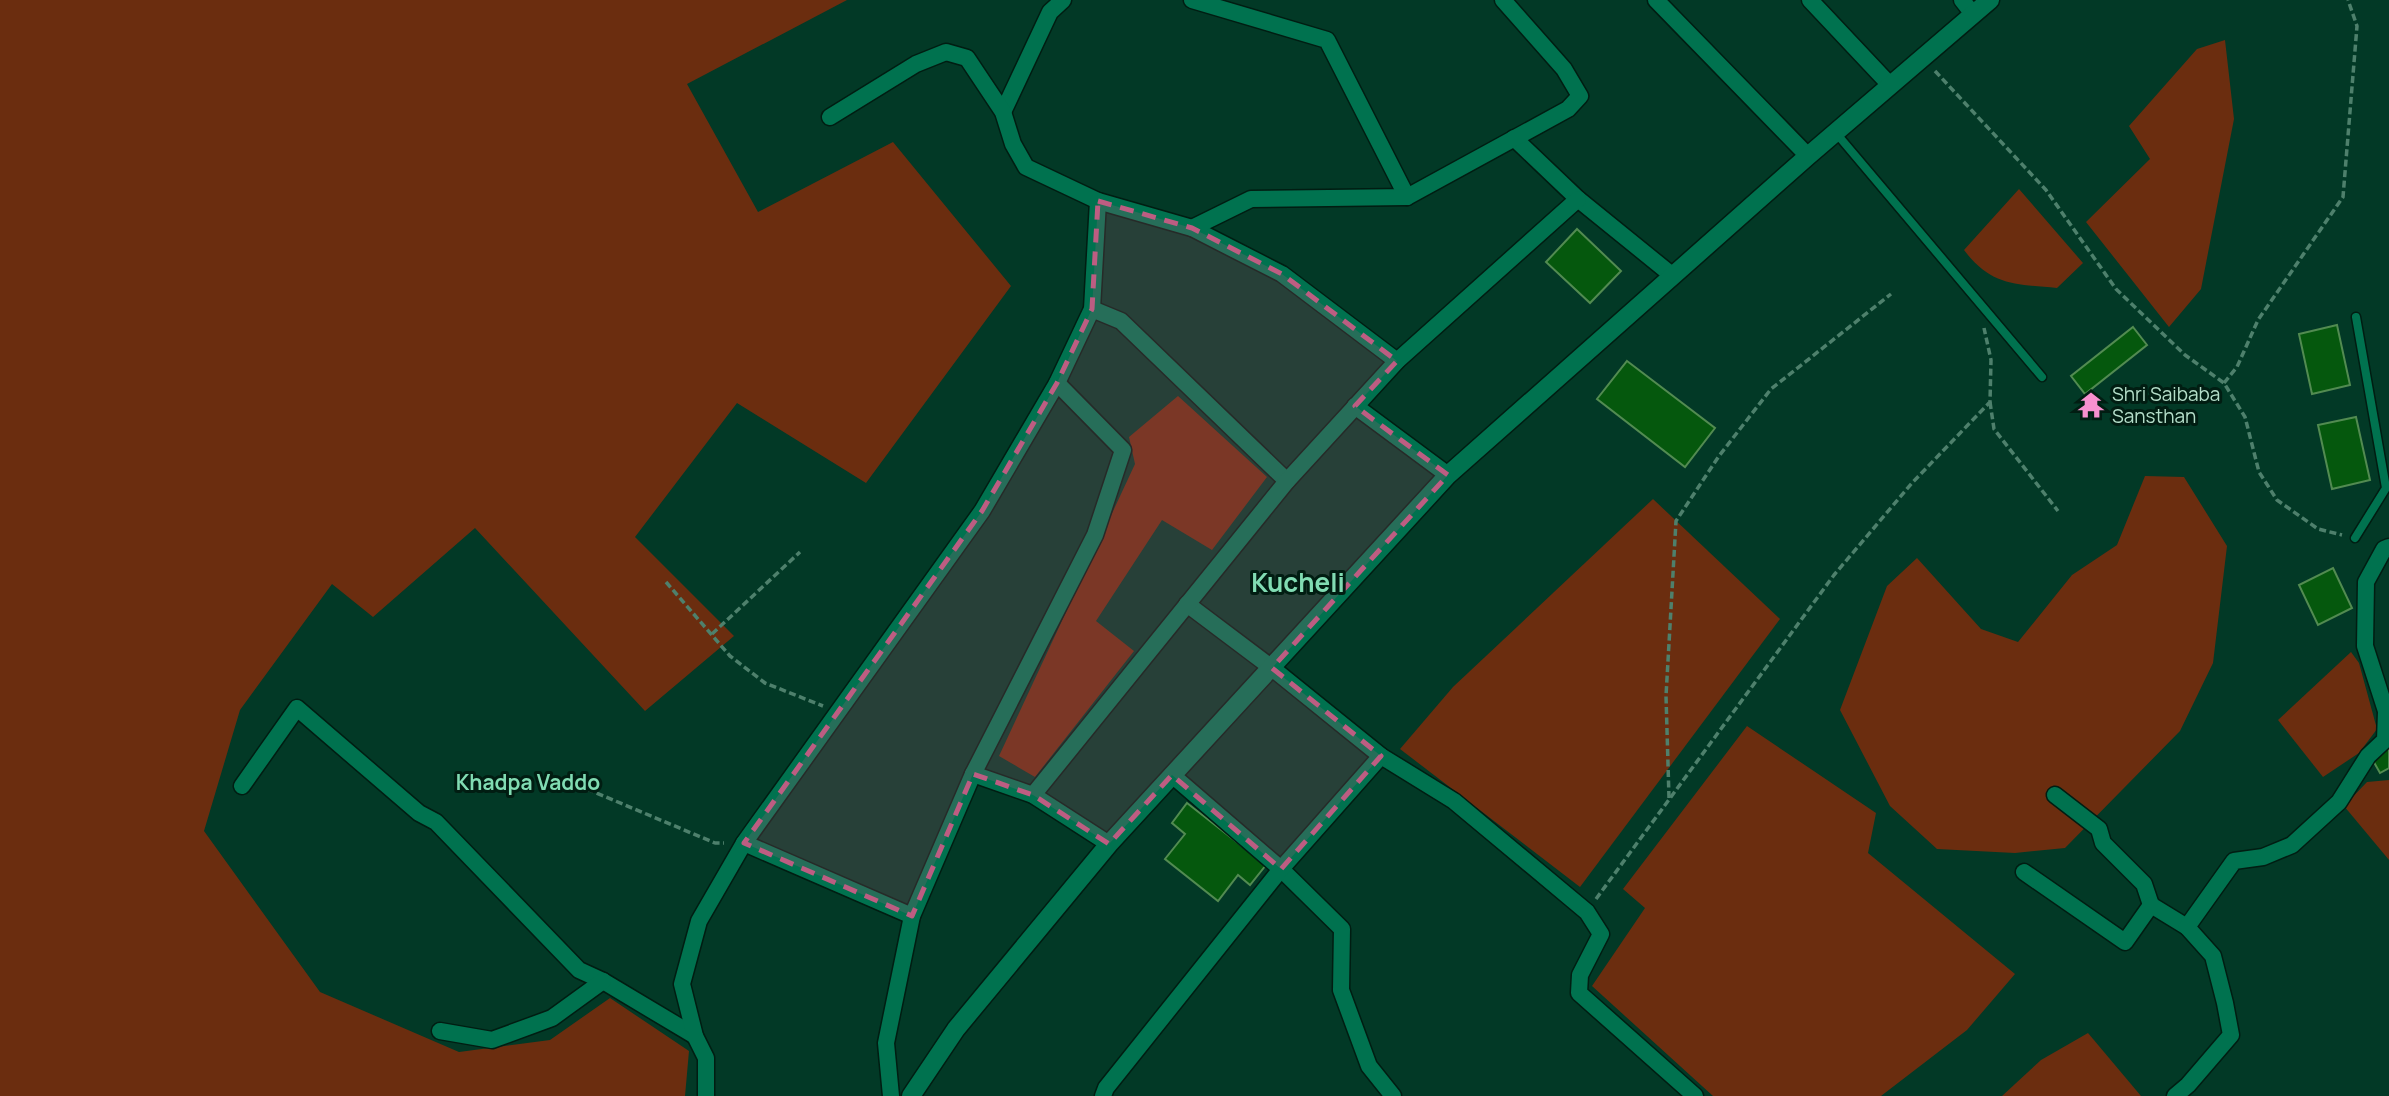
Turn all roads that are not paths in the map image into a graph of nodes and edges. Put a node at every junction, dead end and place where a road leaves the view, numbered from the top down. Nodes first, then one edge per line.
1 (1063, 0) edge
2 (1192, 0) edge
3 (1503, 0) edge
4 (1656, 0) edge
5 (1810, 0) edge
6 (1990, 0) edge
7 (1968, 7) edge
8 (1890, 85) junction
9 (1003, 112) junction
10 (830, 117) dead end
11 (1835, 133) junction
12 (1514, 138) junction
13 (1808, 156) junction
14 (1407, 197) junction
15 (1578, 199) junction
16 (1098, 201) junction
17 (1192, 228) junction
18 (1673, 276) junction
19 (1092, 309) junction
20 (2356, 317) dead end
21 (1397, 361) junction
22 (2042, 377) dead end
23 (1058, 383) junction
24 (1355, 406) junction
25 (1448, 475) junction
26 (1287, 481) junction
27 (2355, 538) road end
28 (2389, 547) edge
29 (1186, 604) junction
30 (1272, 668) junction
31 (1381, 756) junction
32 (973, 774) junction
33 (1172, 775) junction
34 (242, 786) dead end
35 (2055, 794) dead end
36 (1033, 795) junction
37 (744, 843) junction
38 (1109, 844) junction
39 (1281, 869) junction
40 (2024, 872) dead end
41 (2151, 905) junction
42 (912, 916) junction
43 (2187, 927) junction
44 (603, 981) junction
45 (440, 1031) dead end
46 (695, 1036) junction
47 (706, 1096) edge
48 (891, 1096) edge
49 (911, 1096) edge
50 (1103, 1096) edge
51 (1393, 1096) edge
52 (1695, 1096) edge
53 (2175, 1096) edge

1 - 9 street
2 - 14 street
3 - 12 street
4 - 13 street
5 - 8 street
6 - 7 street
7 - 8 street
8 - 11 street
9 - 10 street
9 - 16 street
11 - 13 street
11 - 22 lane
12 - 14 street
12 - 15 street
13 - 18 street
14 - 17 street
15 - 18 street
15 - 21 street
16 - 17 street
16 - 19 street
17 - 21 street
18 - 25 street
19 - 23 street
19 - 26 street
20 - 27 lane
21 - 24 street
23 - 32 street
23 - 37 street
24 - 25 street
24 - 26 street
25 - 30 street
26 - 29 street
28 - 43 street
29 - 30 street
29 - 36 street
30 - 31 street
30 - 33 street
31 - 39 street
31 - 52 street
32 - 36 street
32 - 42 street
33 - 38 street
33 - 39 street
34 - 44 street
35 - 41 street
36 - 38 street
37 - 42 street
37 - 46 street
38 - 49 street
39 - 50 street
39 - 51 street
40 - 41 street
41 - 43 street
42 - 48 street
43 - 53 street
44 - 45 street
44 - 46 street
46 - 47 street

